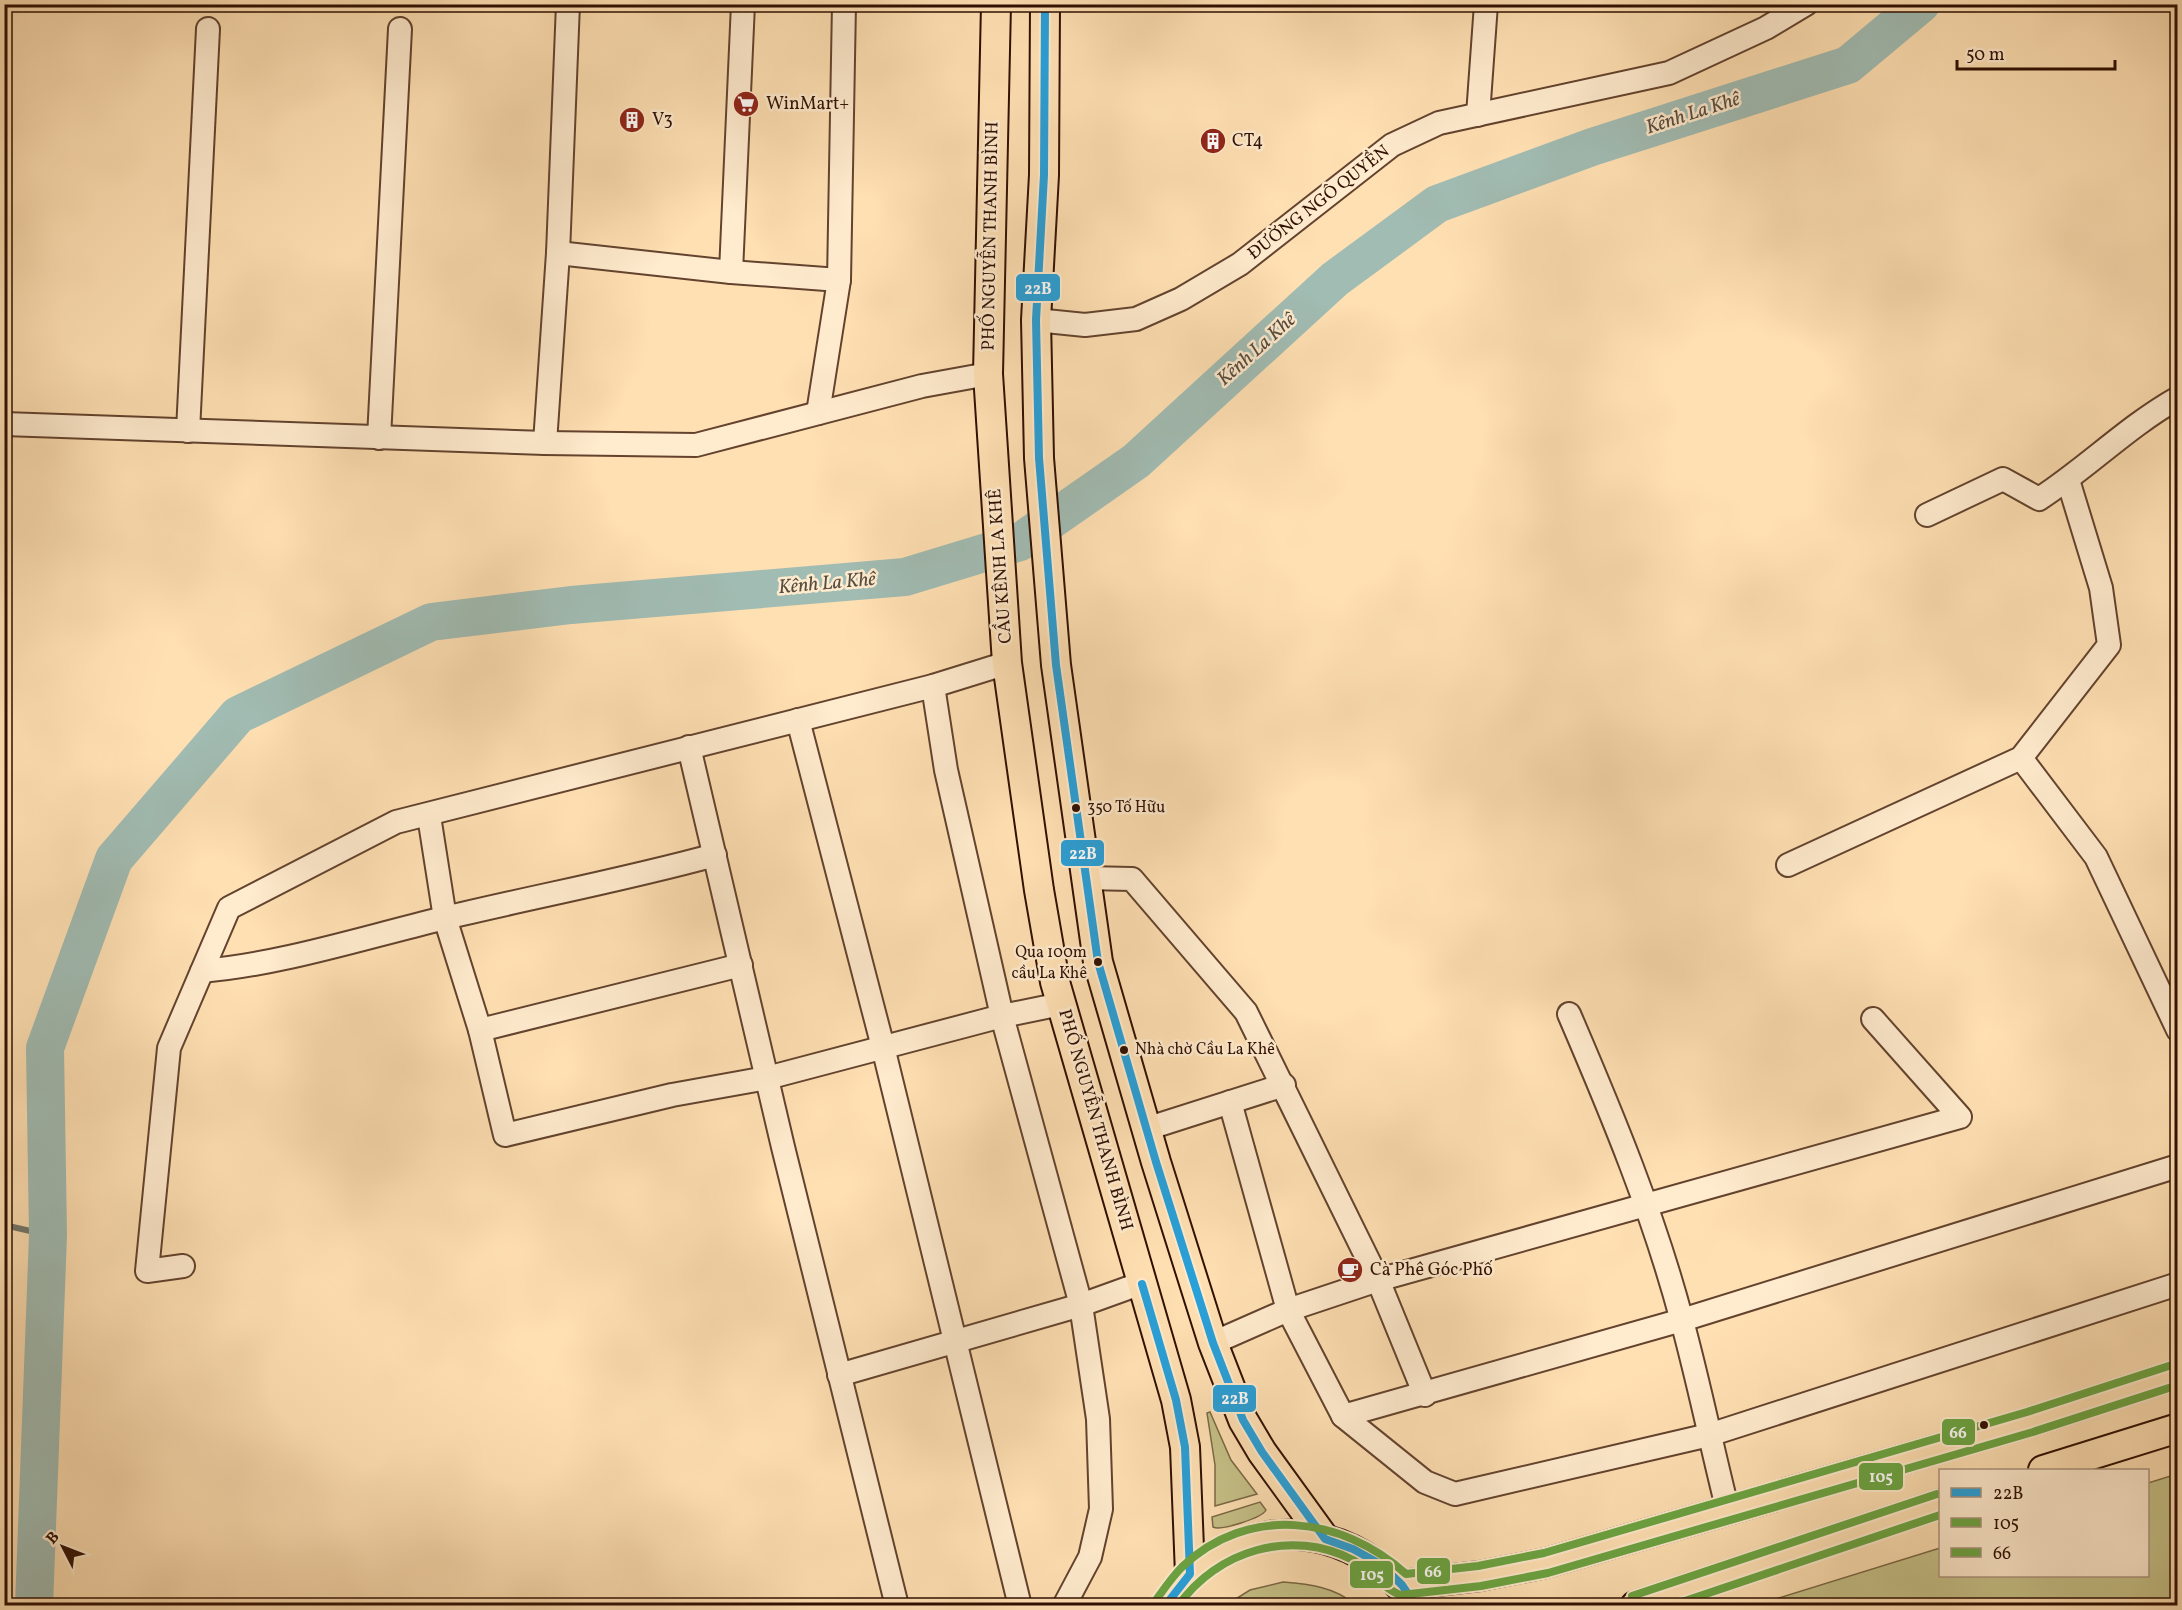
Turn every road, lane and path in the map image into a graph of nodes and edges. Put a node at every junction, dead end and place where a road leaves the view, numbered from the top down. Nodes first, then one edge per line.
1 (568, 4) edge
2 (743, 4) edge
3 (844, 4) edge
4 (996, 4) edge
5 (1045, 4) edge
6 (1486, 4) edge
7 (1806, 4) edge
8 (400, 29) dead end
9 (208, 30) dead end
10 (1478, 116) junction
11 (558, 253) junction
12 (731, 272) junction
13 (839, 280) junction
14 (1036, 320) junction
15 (988, 374) junction
16 (2178, 398) edge
17 (818, 413) junction
18 (4, 424) edge
19 (188, 431) junction
20 (379, 438) junction
21 (545, 443) junction
22 (994, 468) joint
23 (2068, 480) junction
24 (1927, 515) dead end
25 (1007, 663) junction
26 (933, 686) junction
27 (798, 720) junction
28 (689, 747) junction
29 (2021, 758) junction
30 (429, 816) junction
31 (715, 855) junction
32 (1788, 865) dead end
33 (1086, 878) junction
34 (445, 918) junction
35 (741, 965) junction
36 (202, 971) junction
37 (1061, 1004) junction
38 (1569, 1014) dead end
39 (1002, 1016) junction
40 (1873, 1019) dead end
41 (480, 1030) junction
42 (2178, 1030) edge
43 (883, 1047) junction
44 (767, 1078) junction
45 (1284, 1084) junction
46 (1230, 1102) junction
47 (1146, 1129) junction
48 (2178, 1166) edge
49 (1646, 1203) junction
50 (183, 1266) dead end
51 (1378, 1280) junction
52 (1142, 1283) junction
53 (2178, 1284) edge
54 (1081, 1305) junction
55 (1288, 1310) junction
56 (1682, 1320) junction
57 (955, 1343) junction
58 (1213, 1343) junction
59 (2178, 1374) edge
60 (839, 1375) junction
61 (1425, 1395) junction
62 (1343, 1416) junction
63 (2178, 1428) edge
64 (1709, 1436) junction
65 (2046, 1469) edge
66 (1939, 1505) edge
67 (1728, 1511) junction
68 (1325, 1539) junction
69 (1190, 1574) junction
70 (1409, 1595) edge
71 (897, 1605) edge
72 (1020, 1605) edge
73 (1064, 1605) edge
74 (1165, 1605) edge
75 (1635, 1605) edge

1 - 11 street
2 - 12 street
3 - 13 street
4 - 15 main road, PHỐ NGUYỄN THANH BÌNH
5 - 14 main road
6 - 10 street
7 - 10 street, ĐƯỜNG NGÔ QUYỀN
8 - 20 street
9 - 19 street
10 - 14 street, ĐƯỜNG NGÔ QUYỀN
11 - 12 street
11 - 21 street
12 - 13 street
13 - 17 street
14 - 33 main road
15 - 17 street
15 - 22 main road, PHỐ NGUYỄN THANH BÌNH
16 - 23 street
17 - 21 street
18 - 19 street
19 - 20 street
20 - 21 street
22 - 25 main road, CẦU KÊNH LA KHÊ
23 - 24 street
23 - 29 street
25 - 26 street
25 - 37 main road, PHỐ NGUYỄN THANH BÌNH
26 - 27 street
26 - 39 street
27 - 28 street
27 - 43 street
28 - 30 street
28 - 31 street
29 - 32 street
29 - 42 street
30 - 34 street
30 - 36 street
31 - 34 street
31 - 35 street
33 - 45 street
33 - 47 main road
34 - 36 street
34 - 41 street
35 - 41 street
35 - 44 street
36 - 50 street
37 - 39 street
37 - 52 main road, PHỐ NGUYỄN THANH BÌNH
38 - 49 street
39 - 43 street
39 - 54 street
40 - 49 street
41 - 44 street
43 - 44 street
43 - 57 street
44 - 60 street
45 - 46 street
45 - 51 street
46 - 47 street
46 - 55 street
47 - 58 main road
48 - 56 street
49 - 51 street
49 - 56 street
51 - 55 street
51 - 61 street
52 - 54 street
52 - 69 main road, PHỐ NGUYỄN THANH BÌNH
53 - 64 street
54 - 57 street
54 - 73 street
55 - 58 street
55 - 62 street
56 - 61 street
56 - 64 street
57 - 60 street
57 - 72 street
58 - 68 main road
59 - 67 main road
60 - 71 street
61 - 62 street
62 - 64 street
63 - 65 main road
64 - 67 street
66 - 75 main road
67 - 70 main road
68 - 69 main road
68 - 70 main road
69 - 74 main road

